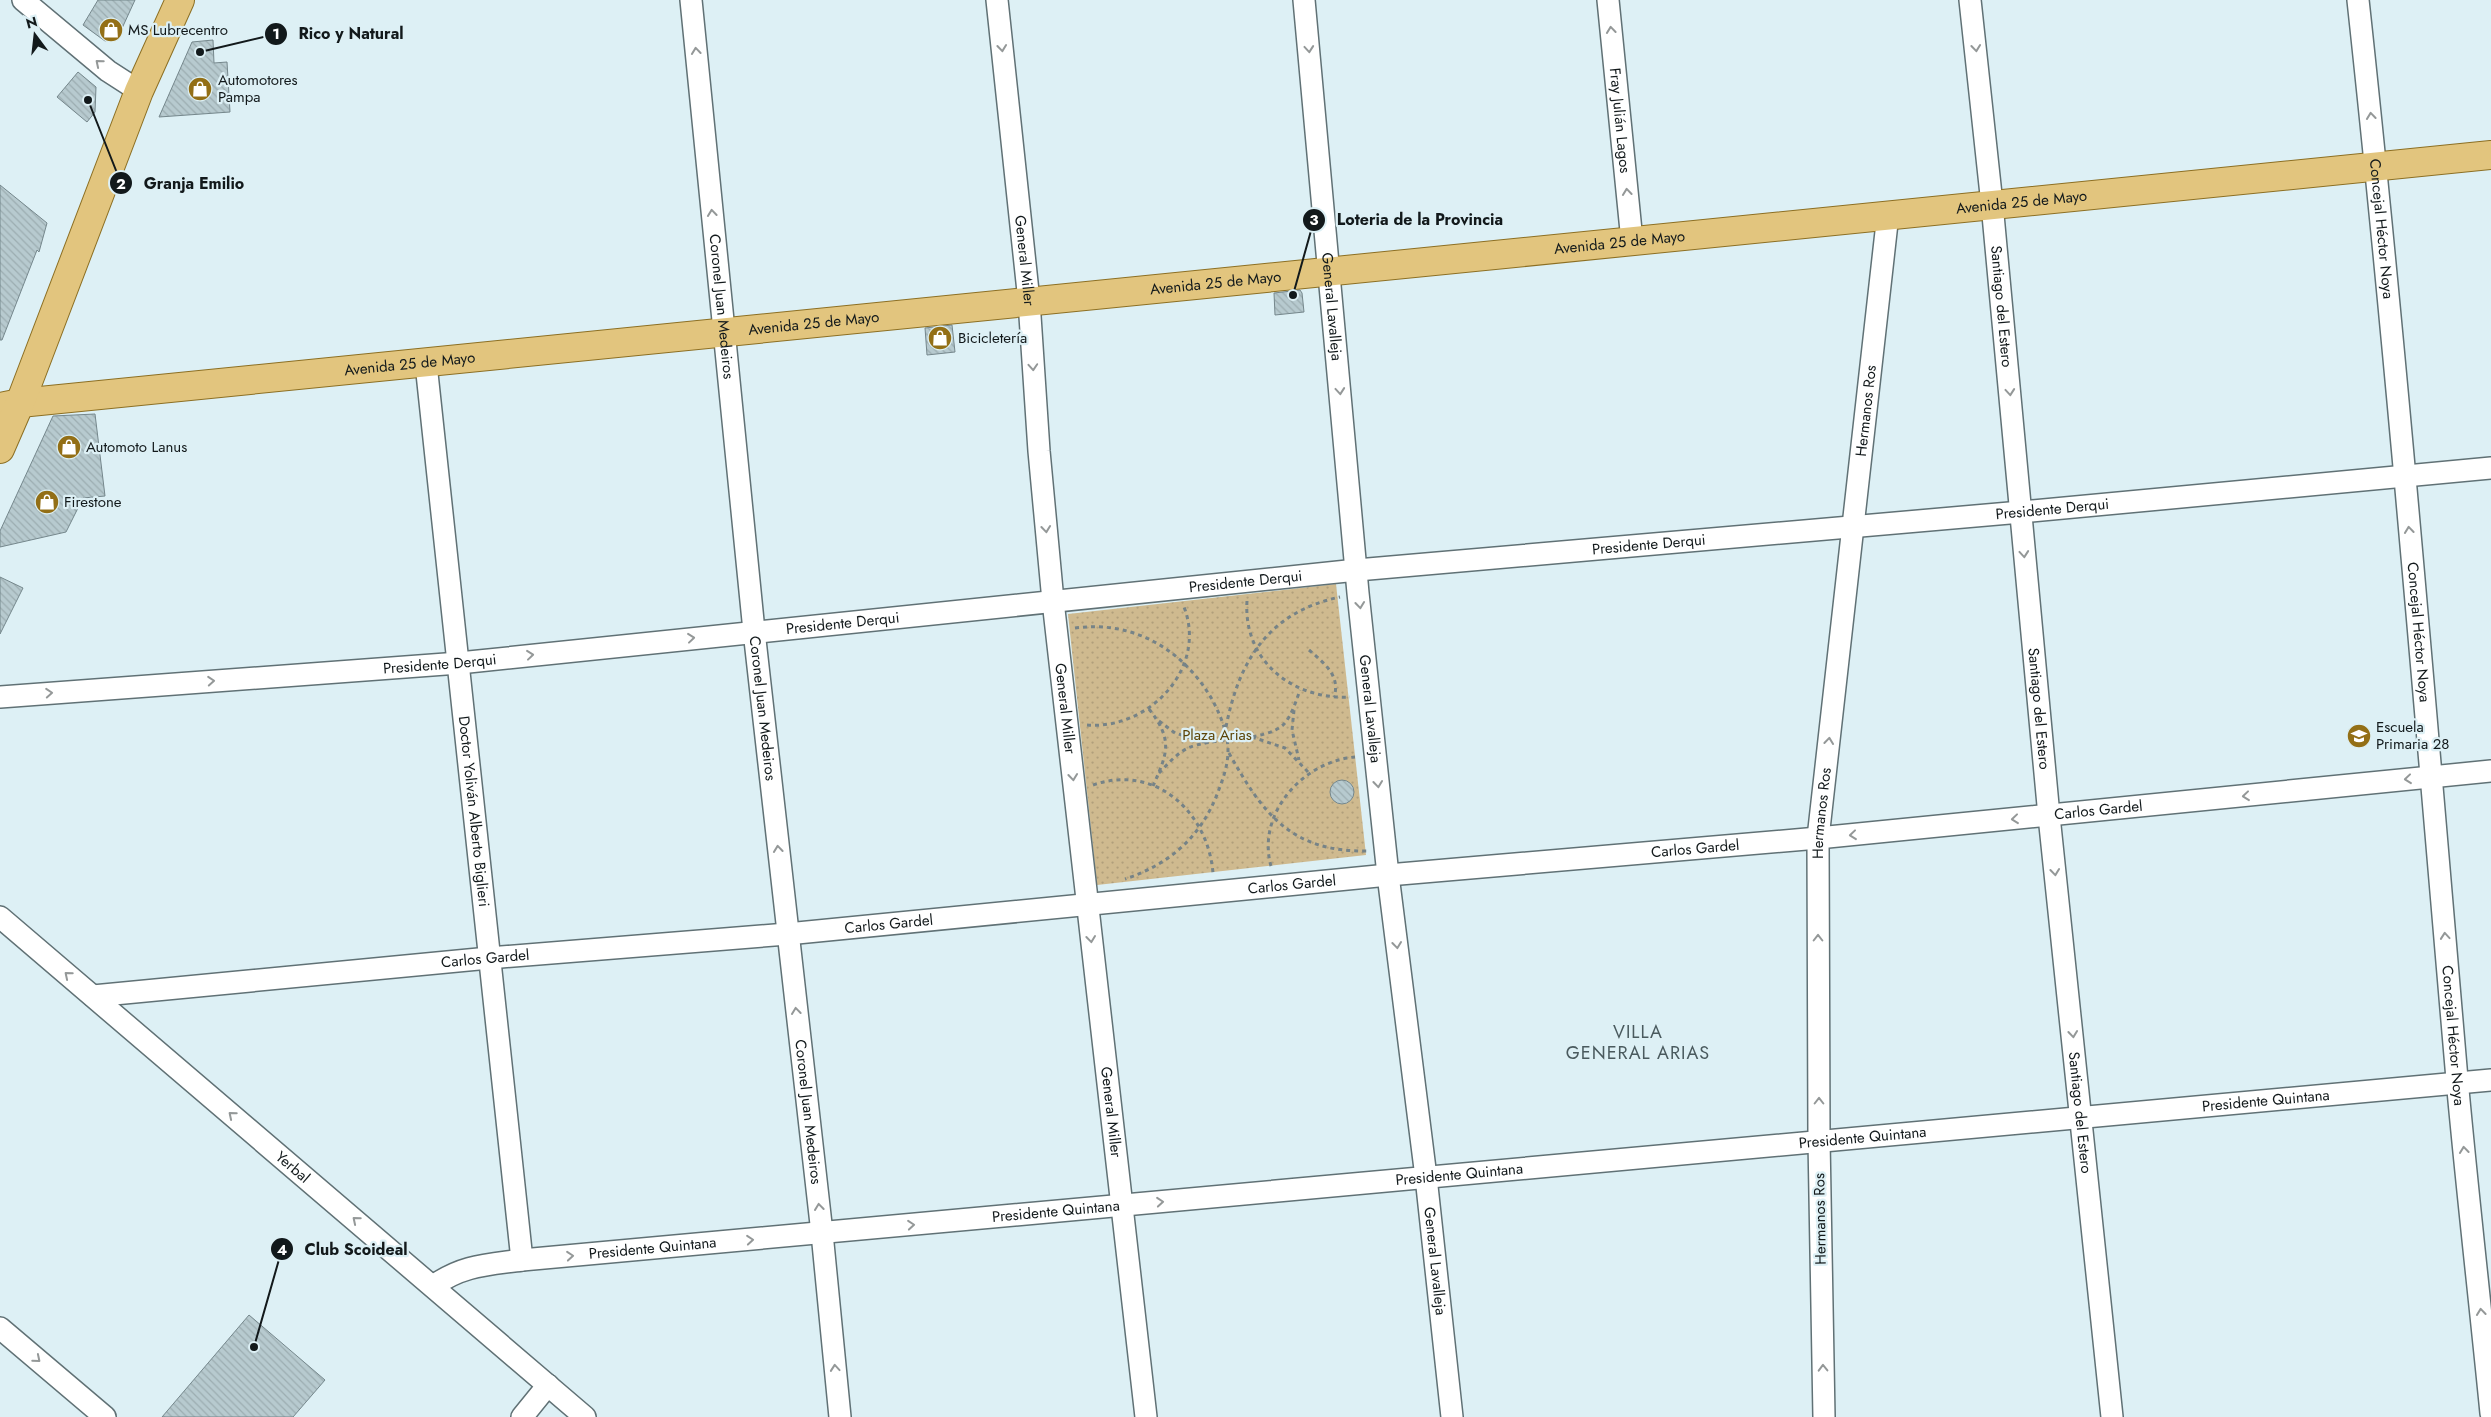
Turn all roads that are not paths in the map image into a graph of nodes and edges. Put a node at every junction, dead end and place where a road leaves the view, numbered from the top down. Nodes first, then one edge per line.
1 (23, 0) edge
2 (180, 0) edge
3 (691, 0) edge
4 (997, 0) edge
5 (1304, 0) edge
6 (1608, 0) edge
7 (1970, 0) edge
8 (2358, 0) edge
9 (140, 91) junction
10 (2491, 155) edge
11 (2376, 165) junction
12 (1992, 204) junction
13 (1888, 214) junction
14 (1632, 241) junction
15 (1329, 272) junction
16 (1029, 301) junction
17 (724, 331) junction
18 (426, 364) junction
19 (10, 405) edge
20 (0, 450) edge
21 (2491, 468) edge
22 (2403, 475) junction
23 (2020, 512) junction
24 (1852, 526) junction
25 (1358, 570) junction
26 (1053, 601) junction
27 (754, 631) junction
28 (458, 663) junction
29 (0, 696) edge
30 (2491, 771) edge
31 (2432, 776) junction
32 (2049, 816) junction
33 (1818, 838) junction
34 (1388, 875) junction
35 (1088, 905) junction
36 (0, 917) edge
37 (787, 934) junction
38 (488, 958) junction
39 (93, 996) junction
40 (2491, 1080) edge
41 (2457, 1083) junction
42 (2082, 1117) junction
43 (1818, 1140) junction
44 (1426, 1177) junction
45 (1122, 1205) junction
46 (822, 1233) junction
47 (522, 1260) junction
48 (433, 1286) junction
49 (0, 1328) edge
50 (548, 1385) junction
51 (2491, 1413) edge
52 (105, 1417) edge
53 (522, 1417) edge
54 (585, 1417) edge
55 (840, 1417) edge
56 (1146, 1417) edge
57 (1452, 1417) edge
58 (1824, 1417) edge
59 (2112, 1417) edge

9 -> 1 street
2 - 9 main road
17 -> 3 street, Coronel Juan Medeiros
4 -> 16 street, General Miller
5 -> 15 street, General Lavalleja
14 -> 6 street, Fray Julián Lagos
7 -> 12 street, Santiago del Estero
11 -> 8 street, Concejal Héctor Noya
9 - 19 main road
10 - 11 main road, Avenida 25 de Mayo
11 - 12 main road, Avenida 25 de Mayo
11 - 22 street, Concejal Héctor Noya
12 - 13 main road, Avenida 25 de Mayo
12 -> 23 street, Santiago del Estero
13 - 14 main road, Avenida 25 de Mayo
13 - 24 street, Hermanos Ros
14 - 15 main road, Avenida 25 de Mayo
15 - 16 main road, Avenida 25 de Mayo
15 -> 25 street, General Lavalleja
16 - 17 main road, Avenida 25 de Mayo
16 -> 26 street, General Miller
17 - 18 main road, Avenida 25 de Mayo
17 - 27 street, Coronel Juan Medeiros
18 - 19 main road, Avenida 25 de Mayo
18 - 28 street, Doctor Yoliván Alberto Biglieri
19 - 20 main road
21 - 22 street, Presidente Derqui
22 - 23 street, Presidente Derqui
31 -> 22 street, Concejal Héctor Noya
23 - 24 street, Presidente Derqui
23 -> 32 street, Santiago del Estero
24 - 25 street, Presidente Derqui
33 -> 24 street, Hermanos Ros
25 - 26 street, Presidente Derqui
25 -> 34 street, General Lavalleja
26 - 27 street, Presidente Derqui
26 -> 35 street, General Miller
28 -> 27 street, Presidente Derqui
37 -> 27 street, Coronel Juan Medeiros
29 -> 28 street, Presidente Derqui
28 - 38 street, Doctor Yoliván Alberto Biglieri
30 - 31 street, Carlos Gardel
31 -> 32 street, Carlos Gardel
41 -> 31 street, Concejal Héctor Noya
32 -> 33 street, Carlos Gardel
32 -> 42 street, Santiago del Estero
33 - 34 street, Carlos Gardel
43 -> 33 street, Hermanos Ros
34 - 35 street, Carlos Gardel
34 -> 44 street, General Lavalleja
35 - 37 street, Carlos Gardel
35 -> 45 street, General Miller
39 -> 36 street, Yerbal
37 - 38 street, Carlos Gardel
46 -> 37 street, Coronel Juan Medeiros
38 - 39 street, Carlos Gardel
38 - 47 street, Doctor Yoliván Alberto Biglieri
48 -> 39 street, Yerbal
40 - 41 street, Presidente Quintana
41 - 42 street, Presidente Quintana
51 -> 41 street, Concejal Héctor Noya
42 - 43 street, Presidente Quintana
42 - 59 street, Santiago del Estero
43 - 44 street, Presidente Quintana
58 -> 43 street, Hermanos Ros
45 -> 44 street, Presidente Quintana
44 - 57 street, General Lavalleja
46 -> 45 street, Presidente Quintana
45 - 56 street, General Miller
47 -> 46 street, Presidente Quintana
55 -> 46 street, Coronel Juan Medeiros
47 - 48 street, Presidente Quintana
48 - 50 street, Yerbal
49 -> 52 street
50 - 53 street
50 - 54 street, Yerbal

